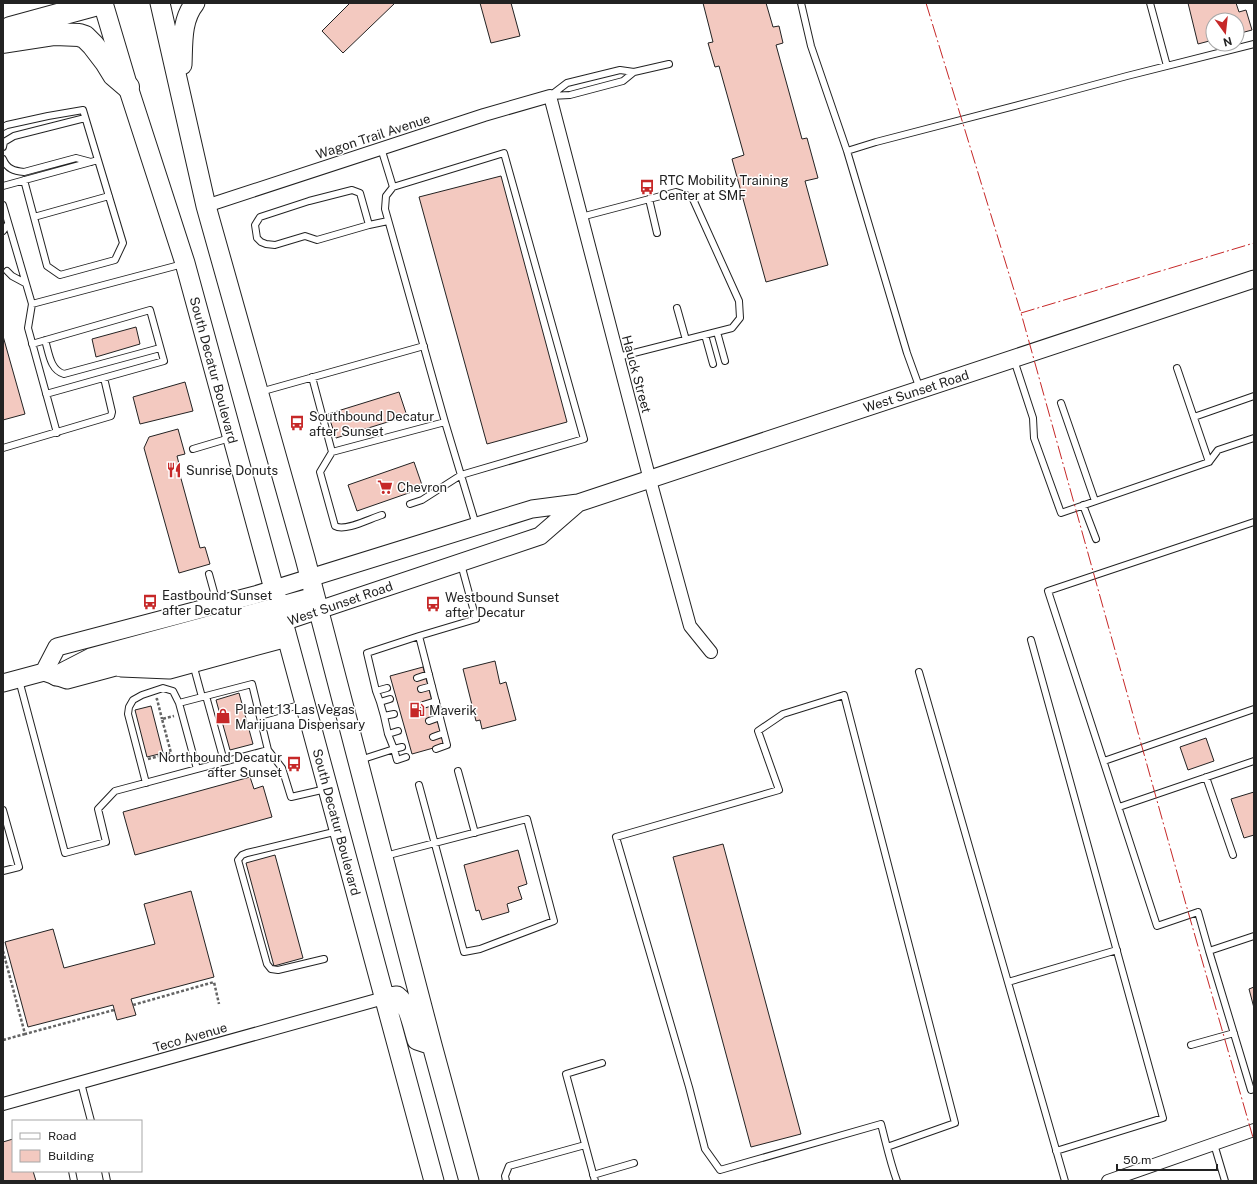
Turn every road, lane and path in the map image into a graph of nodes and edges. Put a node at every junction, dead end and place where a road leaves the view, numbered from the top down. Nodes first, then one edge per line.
1 (103, 3) edge
2 (160, 3) edge
3 (195, 3) edge
4 (801, 3) edge
5 (1150, 3) edge
6 (3, 31) edge
7 (3, 42) edge
8 (1254, 44) edge
9 (669, 64) dead end
10 (1167, 66) junction
11 (634, 72) junction
12 (128, 87) junction
13 (182, 96) junction
14 (550, 96) junction
15 (85, 118) junction
16 (3, 127) edge
17 (3, 148) edge
18 (381, 148) junction
19 (847, 151) junction
20 (3, 159) edge
21 (94, 161) junction
22 (24, 180) junction
23 (3, 186) edge
24 (393, 187) junction
25 (109, 196) junction
26 (649, 199) junction
27 (3, 205) edge
28 (206, 206) junction
29 (34, 217) junction
30 (581, 218) junction
31 (388, 221) junction
32 (8, 224) junction
33 (368, 225) junction
34 (3, 231) edge
35 (658, 234) dead end
36 (184, 263) junction
37 (7, 271) dead end
38 (1254, 279) edge
39 (25, 282) junction
40 (32, 304) junction
41 (677, 308) dead end
42 (717, 332) junction
43 (705, 335) junction
44 (45, 340) junction
45 (686, 340) junction
46 (32, 344) junction
47 (424, 346) junction
48 (160, 348) junction
49 (618, 357) junction
50 (1013, 359) junction
51 (725, 361) dead end
52 (713, 364) dead end
53 (1177, 368) dead end
54 (104, 378) junction
55 (312, 378) junction
56 (920, 389) junction
57 (259, 393) junction
58 (46, 394) junction
59 (1254, 396) edge
60 (1061, 403) dead end
61 (1194, 417) junction
62 (444, 422) junction
63 (57, 432) junction
64 (232, 438) junction
65 (1254, 438) edge
66 (3, 448) edge
67 (193, 448) dead end
68 (332, 452) junction
69 (1209, 462) junction
70 (462, 475) junction
71 (650, 480) junction
72 (1095, 501) junction
73 (578, 503) junction
74 (410, 504) dead end
75 (1084, 505) junction
76 (382, 515) dead end
77 (1254, 522) edge
78 (476, 527) junction
79 (1096, 539) dead end
80 (461, 562) junction
81 (209, 574) dead end
82 (310, 578) junction
83 (317, 604) junction
84 (218, 606) junction
85 (281, 614) junction
86 (419, 636) junction
87 (1031, 640) dead end
88 (711, 652) dead end
89 (193, 662) junction
90 (121, 667) junction
91 (919, 672) dead end
92 (50, 674) junction
93 (429, 674) junction
94 (417, 678) dead end
95 (11, 681) edge
96 (432, 686) junction
97 (387, 688) dead end
98 (421, 689) dead end
99 (376, 691) junction
100 (204, 696) junction
101 (390, 699) dead end
102 (152, 701) dead end
103 (436, 701) junction
104 (380, 702) junction
105 (179, 703) junction
106 (305, 704) junction
107 (423, 705) dead end
108 (1254, 709) edge
109 (394, 714) dead end
110 (260, 716) junction
111 (384, 716) junction
112 (440, 717) junction
113 (162, 719) dead end
114 (429, 721) dead end
115 (398, 731) dead end
116 (444, 733) junction
117 (388, 734) junction
118 (433, 737) dead end
119 (402, 747) dead end
120 (436, 749) dead end
121 (268, 750) junction
122 (394, 750) junction
123 (406, 757) dead end
124 (224, 761) junction
125 (358, 761) junction
126 (1104, 761) junction
127 (1254, 761) edge
128 (197, 769) junction
129 (458, 771) dead end
130 (1206, 777) junction
131 (146, 783) junction
132 (419, 785) dead end
133 (328, 788) junction
134 (1119, 807) junction
135 (3, 810) edge
136 (340, 831) junction
137 (475, 833) junction
138 (435, 844) junction
139 (1233, 855) dead end
140 (383, 856) junction
141 (3, 871) edge
142 (1254, 936) edge
143 (1117, 950) junction
144 (3, 951) edge
145 (1210, 951) junction
146 (324, 959) dead end
147 (1008, 982) junction
148 (384, 998) junction
149 (219, 1004) dead end
150 (133, 1005) dead end
151 (114, 1010) dead end
152 (1234, 1033) junction
153 (25, 1034) junction
154 (3, 1040) edge
155 (432, 1045) junction
156 (1191, 1045) dead end
157 (602, 1063) dead end
158 (81, 1083) junction
159 (1254, 1089) edge
160 (3, 1104) edge
161 (91, 1120) edge
162 (1254, 1130) edge
163 (1214, 1144) junction
164 (585, 1145) junction
165 (887, 1146) junction
166 (1056, 1151) junction
167 (634, 1164) dead end
168 (594, 1178) edge
169 (434, 1181) edge
170 (469, 1181) edge
171 (506, 1181) edge
172 (897, 1181) edge
173 (1065, 1181) edge
174 (1108, 1181) edge
175 (1225, 1181) edge

1 - 6 highway
1 - 12 main road, South Decatur Boulevard
2 - 13 main road
3 - 13 main road
4 - 19 lane
5 - 10 lane
7 - 12 highway
8 - 10 lane
9 - 11 lane
10 - 19 lane
11 - 14 lane
11 - 14 lane
12 - 36 main road, South Decatur Boulevard
13 - 28 main road
14 - 18 street, Wagon Trail Avenue
14 - 30 street, Hauck Street
15 - 16 lane
15 - 17 lane
15 - 21 lane
18 - 24 lane
18 - 28 street, Wagon Trail Avenue
19 - 56 lane
20 - 21 lane
21 - 22 lane
21 - 25 lane
22 - 23 lane
22 - 29 lane
24 - 31 lane
24 - 70 lane
25 - 29 lane
25 - 29 lane
26 - 30 lane
26 - 35 lane
26 - 42 lane
27 - 32 lane
28 - 57 main road
30 - 49 street, Hauck Street
31 - 33 lane
31 - 47 lane
32 - 34 lane
32 - 39 lane
33 - 33 lane
36 - 40 lane
36 - 64 main road, South Decatur Boulevard
37 - 39 lane
38 - 50 main road, West Sunset Road
39 - 40 lane
40 - 46 lane
41 - 45 lane
42 - 43 lane
42 - 51 lane
43 - 45 lane
43 - 52 lane
44 - 46 lane
44 - 48 lane
44 - 48 lane
45 - 49 lane
46 - 58 lane
47 - 55 lane
47 - 62 lane
48 - 54 lane
49 - 71 street, Hauck Street
50 - 56 main road, West Sunset Road
50 - 75 lane
53 - 61 lane
54 - 58 lane
54 - 63 lane
55 - 57 lane
55 - 68 lane
56 - 71 main road, West Sunset Road
57 - 82 main road
58 - 63 lane
59 - 61 lane
60 - 72 lane
61 - 69 lane
62 - 68 lane
62 - 70 lane
63 - 66 lane
64 - 67 lane
64 - 85 main road, South Decatur Boulevard
65 - 69 lane
68 - 76 lane
69 - 72 lane
70 - 74 lane
70 - 78 lane
71 - 73 main road, West Sunset Road
71 - 88 street, Hauck Street
72 - 75 lane
73 - 78 main road, West Sunset Road
73 - 80 main road, West Sunset Road
75 - 79 lane
77 - 126 lane
78 - 82 main road, West Sunset Road
80 - 83 main road, West Sunset Road
80 - 86 lane
81 - 84 lane
82 - 83 main road
82 - 85 main road, West Sunset Road
83 - 85 main road
83 - 125 main road
84 - 85 main road, West Sunset Road
84 - 92 main road, West Sunset Road
85 - 89 main road
85 - 90 main road, West Sunset Road
85 - 92 main road
85 - 106 main road, South Decatur Boulevard
86 - 93 lane
86 - 99 lane
87 - 143 lane
89 - 90 main road
89 - 100 lane
90 - 92 main road, West Sunset Road
91 - 147 lane
92 - 95 main road, West Sunset Road
93 - 94 lane
93 - 96 lane
95 - 131 lane
96 - 98 lane
96 - 103 lane
97 - 99 lane
99 - 104 lane
100 - 105 lane
100 - 110 lane
100 - 124 lane
101 - 104 lane
102 - 113 path
103 - 107 lane
103 - 112 lane
104 - 111 lane
105 - 128 lane
105 - 131 lane
106 - 110 lane
106 - 133 main road, South Decatur Boulevard
108 - 126 lane
109 - 111 lane
110 - 121 lane
111 - 117 lane
112 - 114 lane
112 - 116 lane
115 - 117 lane
116 - 118 lane
116 - 120 lane
117 - 122 lane
119 - 122 lane
121 - 124 lane
121 - 133 lane
122 - 123 lane
122 - 125 lane
124 - 128 lane
125 - 140 main road
126 - 134 lane
127 - 130 lane
128 - 131 lane
129 - 137 lane
130 - 134 lane
130 - 139 lane
132 - 138 lane
133 - 136 main road, South Decatur Boulevard
134 - 145 lane
135 - 141 lane
136 - 146 lane
136 - 148 main road, South Decatur Boulevard
137 - 138 lane
137 - 138 lane
138 - 140 lane
140 - 155 main road
142 - 145 lane
143 - 147 lane
143 - 166 lane
144 - 153 path
145 - 152 lane
147 - 166 lane
148 - 155 main road
148 - 158 street, Teco Avenue
148 - 169 main road, South Decatur Boulevard
149 - 150 path
151 - 153 path
152 - 156 lane
152 - 159 lane
153 - 154 path
155 - 170 main road
157 - 164 lane
158 - 160 street, Teco Avenue
158 - 161 lane
162 - 163 street
163 - 174 street
163 - 175 lane
164 - 168 lane
164 - 171 lane
165 - 165 lane
165 - 172 lane
166 - 173 lane
167 - 168 lane

